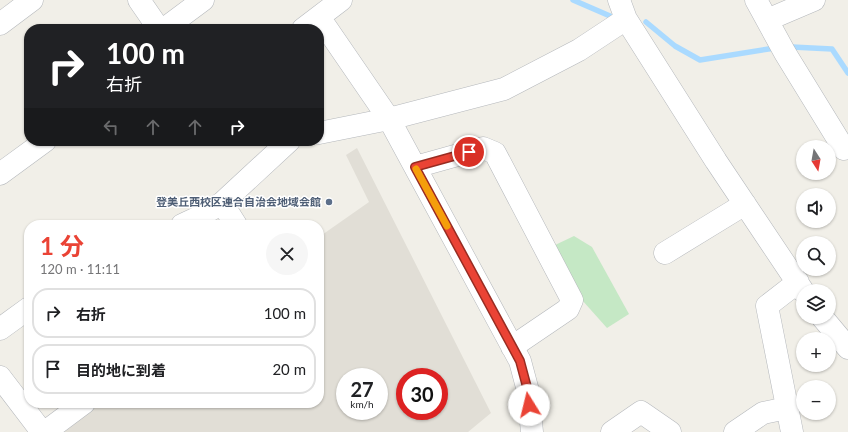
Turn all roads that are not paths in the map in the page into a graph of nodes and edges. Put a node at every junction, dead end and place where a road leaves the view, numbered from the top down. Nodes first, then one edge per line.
1 (32, 0) edge
2 (140, 0) edge
3 (203, 0) edge
4 (341, 0) edge
5 (756, 0) edge
6 (814, 0) edge
7 (623, 5) edge
8 (767, 20) junction
9 (311, 23) edge
10 (0, 24) edge
11 (156, 24) edge
12 (171, 24) edge
13 (324, 39) edge
14 (389, 119) junction
15 (324, 132) edge
16 (38, 146) edge
17 (284, 146) edge
18 (844, 149) dead end
19 (415, 167) junction
20 (0, 174) edge
21 (222, 203) junction
22 (745, 204) junction
23 (193, 220) edge
24 (233, 220) edge
25 (665, 253) dead end
26 (798, 284) edge
27 (796, 289) edge
28 (24, 312) edge
29 (828, 324) edge
30 (0, 329) edge
31 (512, 347) junction
32 (848, 348) edge
33 (0, 377) edge
34 (24, 407) edge
35 (25, 408) edge
36 (77, 408) edge
37 (787, 408) junction
38 (44, 432) edge
39 (532, 432) edge
40 (612, 432) edge
41 (670, 432) edge
42 (735, 432) edge
43 (792, 432) edge

1 - 10 street
2 - 11 street
3 - 12 street
4 - 9 street
5 - 8 street
6 - 8 street
7 - 14 street
7 - 22 street
8 - 18 street
13 - 14 street
14 - 15 street
14 - 19 street
16 - 20 street
17 - 21 street
19 - 31 street
19 - 31 street
21 - 23 street
21 - 24 street
22 - 25 street
22 - 26 street
27 - 37 street
28 - 30 street
29 - 32 street
31 - 39 street
33 - 34 street
35 - 38 street
36 - 38 street
37 - 42 street
37 - 43 street
40 - 41 street

